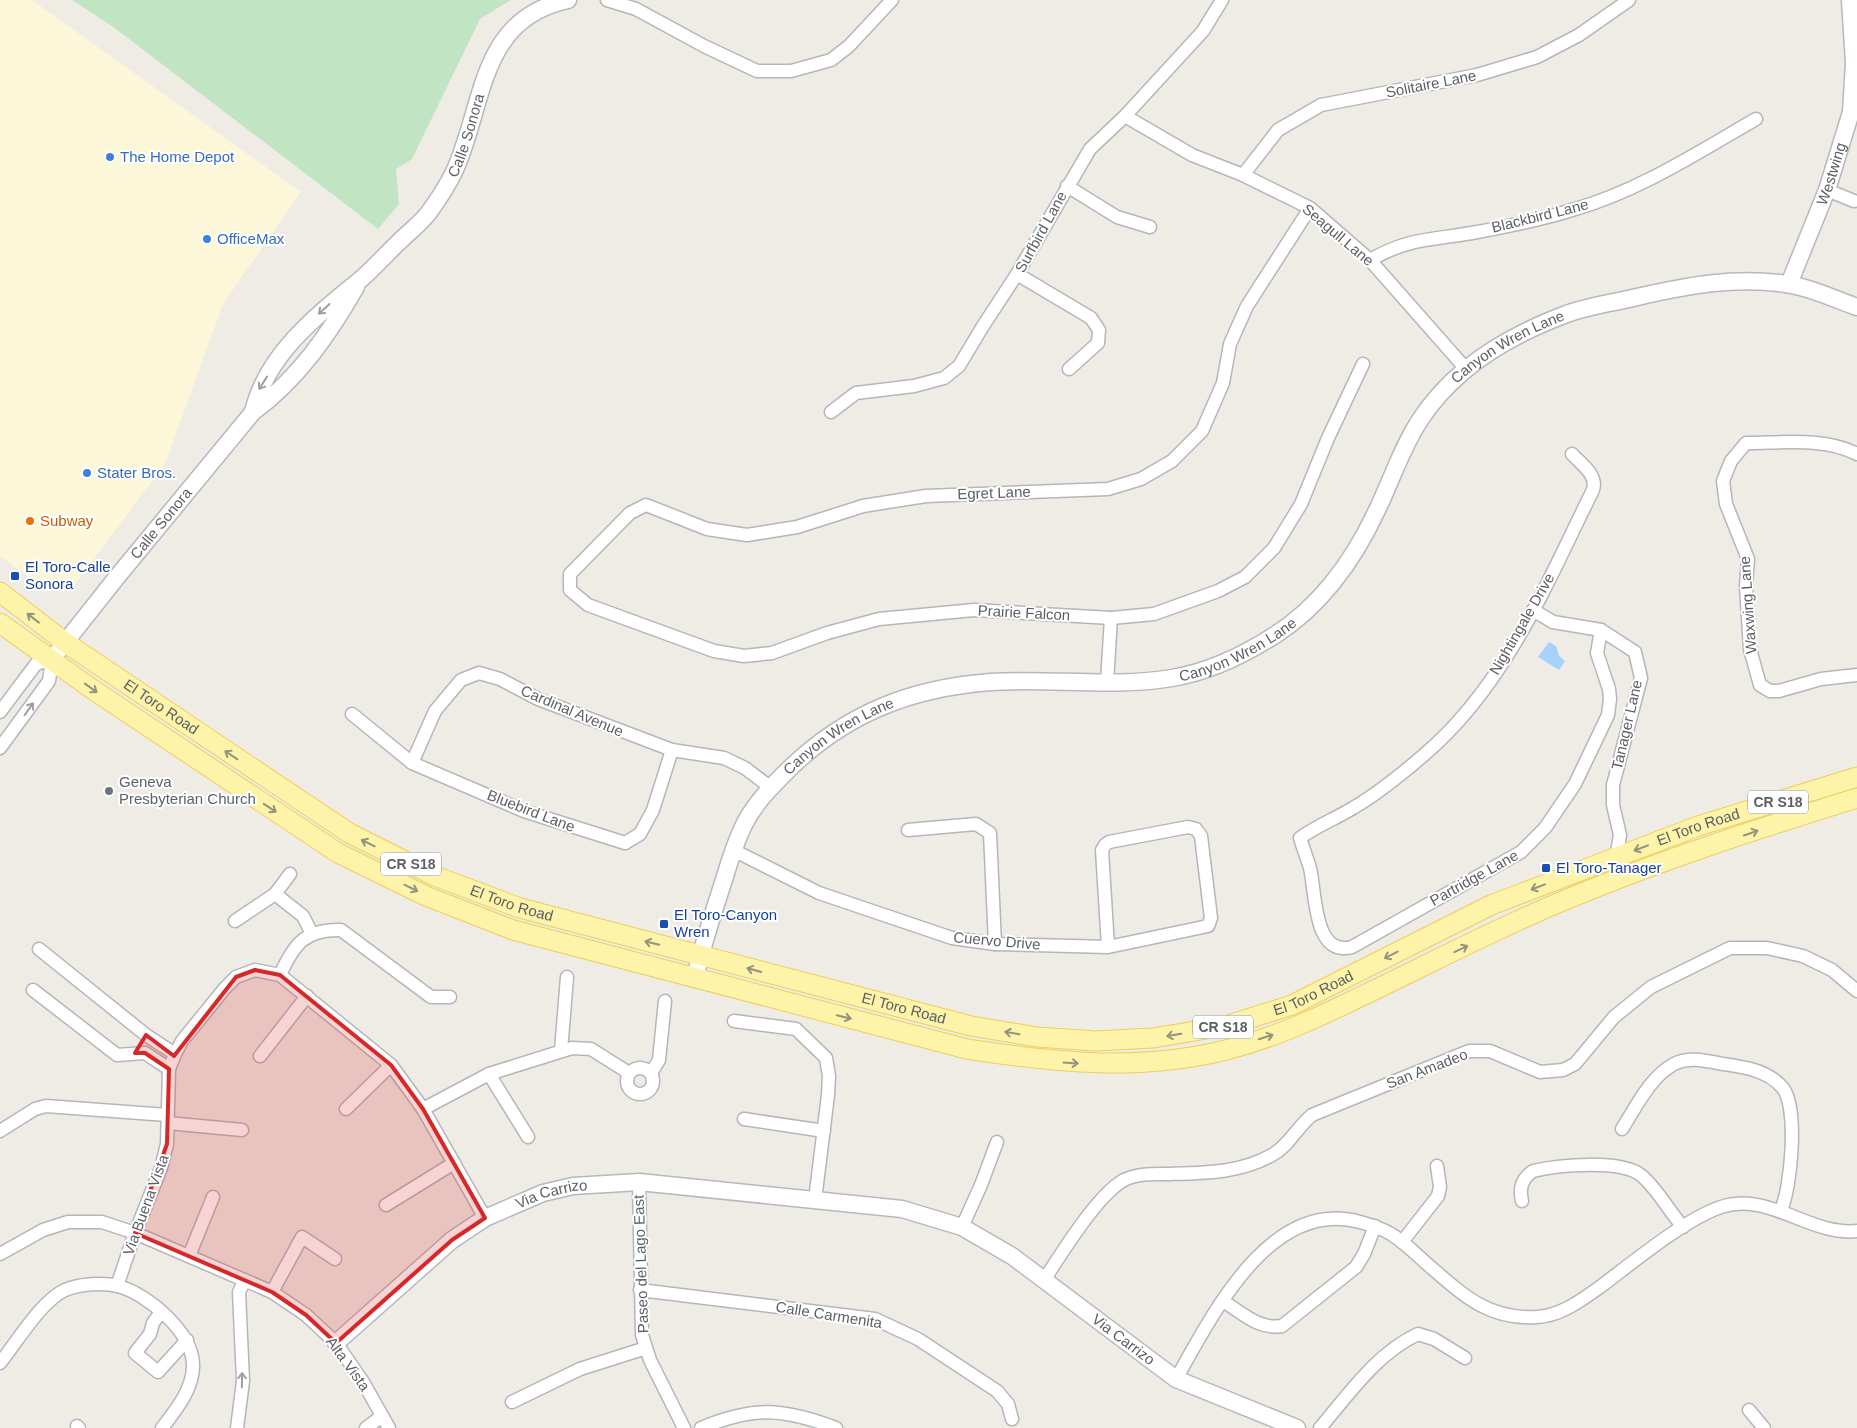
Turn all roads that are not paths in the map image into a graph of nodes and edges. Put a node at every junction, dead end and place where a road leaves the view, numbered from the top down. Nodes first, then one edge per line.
1 (568, 0) edge
2 (607, 0) edge
3 (892, 0) edge
4 (1222, 0) edge
5 (1629, 0) edge
6 (1850, 0) edge
7 (1854, 111) edge
8 (1125, 116) junction
9 (1756, 119) dead end
10 (1243, 175) junction
11 (1067, 186) junction
12 (1827, 190) junction
13 (1854, 201) dead end
14 (1310, 208) junction
15 (1150, 227) dead end
16 (1370, 260) junction
17 (1017, 274) junction
18 (361, 278) junction
19 (1788, 284) junction
20 (1857, 308) edge
21 (303, 330) junction
22 (325, 337) junction
23 (1363, 364) dead end
24 (1069, 369) dead end
25 (1466, 369) junction
26 (253, 412) junction
27 (831, 412) dead end
28 (1572, 454) dead end
29 (1857, 454) edge
30 (570, 590) joint
31 (0, 592) edge
32 (1533, 610) junction
33 (1111, 618) junction
34 (0, 623) edge
35 (1601, 630) junction
36 (66, 643) junction
37 (52, 659) junction
38 (1857, 675) edge
39 (1107, 682) junction
40 (0, 712) edge
41 (352, 714) dead end
42 (0, 748) edge
43 (672, 750) junction
44 (412, 763) junction
45 (1857, 777) edge
46 (770, 787) junction
47 (1857, 798) edge
48 (908, 830) dead end
49 (733, 850) junction
50 (1616, 858) junction
51 (290, 874) dead end
52 (1624, 877) junction
53 (275, 894) junction
54 (234, 921) dead end
55 (1319, 925) joint
56 (312, 934) junction
57 (995, 944) junction
58 (1108, 948) junction
59 (38, 949) dead end
60 (700, 955) junction
61 (280, 975) junction
62 (567, 977) dead end
63 (695, 979) junction
64 (33, 990) dead end
65 (1857, 991) edge
66 (307, 996) junction
67 (450, 997) dead end
68 (666, 1001) dead end
69 (734, 1021) dead end
70 (146, 1035) junction
71 (561, 1051) junction
72 (135, 1053) junction
73 (174, 1054) junction
74 (260, 1056) dead end
75 (391, 1065) junction
76 (169, 1069) junction
77 (629, 1073) junction
78 (489, 1074) junction
79 (651, 1074) junction
80 (346, 1109) dead end
81 (423, 1109) junction
82 (168, 1119) junction
83 (744, 1119) dead end
84 (1622, 1129) dead end
85 (242, 1130) dead end
86 (0, 1131) edge
87 (824, 1131) junction
88 (528, 1137) dead end
89 (997, 1142) dead end
90 (454, 1163) junction
91 (1438, 1166) dead end
92 (639, 1182) junction
93 (213, 1197) dead end
94 (815, 1200) junction
95 (1522, 1201) dead end
96 (386, 1205) dead end
97 (1781, 1210) junction
98 (485, 1218) junction
99 (1375, 1226) junction
100 (962, 1227) junction
101 (1683, 1227) junction
102 (1857, 1231) edge
103 (135, 1233) junction
104 (1402, 1242) junction
105 (0, 1253) edge
106 (189, 1256) junction
107 (336, 1259) dead end
108 (245, 1280) junction
109 (1044, 1280) junction
110 (118, 1286) junction
111 (640, 1290) junction
112 (272, 1292) junction
113 (1223, 1301) junction
114 (161, 1312) junction
115 (187, 1340) junction
116 (336, 1343) junction
117 (646, 1348) junction
118 (1466, 1358) dead end
119 (0, 1363) edge
120 (1176, 1379) junction
121 (512, 1402) dead end
122 (1749, 1410) dead end
123 (382, 1416) junction
124 (1012, 1419) dead end
125 (162, 1428) edge
126 (237, 1428) edge
127 (366, 1428) edge
128 (389, 1428) edge
129 (684, 1428) edge
130 (700, 1428) edge
131 (836, 1428) edge
132 (1297, 1428) edge
133 (1320, 1428) edge
134 (1764, 1428) edge

1 - 18 street, Calle Sonora
2 - 3 street
4 - 8 street, Surfbird Lane
5 - 10 street, Solitaire Lane
6 - 7 street, Westwing
7 - 12 street, Westwing
8 - 10 street, Seagull Lane
8 - 11 street, Surfbird Lane
9 - 16 street, Blackbird Lane
10 - 14 street, Seagull Lane
11 - 15 street
11 - 17 street, Surfbird Lane
12 - 13 street
12 - 19 street, Westwing
14 - 16 street, Seagull Lane
14 - 30 street, Egret Lane
16 - 25 street, Seagull Lane
17 - 24 street
17 - 27 street, Surfbird Lane
18 -> 21 street, Calle Sonora
18 - 22 street, Calle Sonora
19 - 20 street, Canyon Wren Lane
19 - 25 street, Canyon Wren Lane
21 - 22 street
21 -> 26 street, Calle Sonora
22 - 26 street, Calle Sonora
23 - 33 street, Prairie Falcon
25 - 39 street, Canyon Wren Lane
26 - 36 street, Calle Sonora
28 - 32 street, Nightingale Drive
29 - 38 street, Waxwing Lane
30 - 33 street, Prairie Falcon
36 -> 31 main road, El Toro Road / CR S18
32 - 35 street, Tanager Lane
32 - 55 street, Nightingale Drive
33 - 39 street
34 - 37 main road, El Toro Road / CR S18
35 - 50 street, Tanager Lane
35 - 55 street, Partridge Lane
36 - 37 street, Calle Sonora
60 -> 36 main road, El Toro Road / CR S18
37 - 40 street, Calle Sonora
42 -> 37 street
37 -> 63 main road, El Toro Road / CR S18
39 - 46 street, Canyon Wren Lane
41 - 44 street, Bluebird Lane
43 - 44 street, Cardinal Avenue
43 - 44 street, Bluebird Lane
43 - 46 street, Cardinal Avenue
45 -> 50 main road, El Toro Road / CR S18
46 - 49 street, Canyon Wren Lane
52 -> 47 main road, El Toro Road / CR S18
48 - 57 street
49 - 57 street, Cuervo Drive
49 - 60 street, Canyon Wren Lane
50 - 52 street
50 -> 60 main road, El Toro Road / CR S18
51 - 53 street
63 -> 52 main road, El Toro Road / CR S18
53 - 54 street
53 - 56 street
56 - 61 street
56 - 67 street
57 - 58 street, Cuervo Drive
58 - 58 street, Cuervo Drive
59 - 70 street
60 - 63 street, Canyon Wren Lane
61 - 66 street, Via Buena Vista
61 - 73 street, Via Buena Vista
62 - 71 street
64 - 72 street
65 - 109 street, San Amadeo
66 - 74 street
66 - 75 street, Via Buena Vista
68 - 79 street
69 - 87 street
70 - 72 street
70 - 73 street
71 - 77 street
71 - 78 street
72 - 76 street
73 - 76 street, Via Buena Vista
75 - 80 street
75 - 81 street, Via Buena Vista
76 - 82 street, Via Buena Vista
77 - 79 street
77 - 79 street
78 - 81 street
78 - 88 street
81 - 90 street, Via Buena Vista
82 - 85 street
82 - 86 street
82 - 103 street, Via Buena Vista
83 - 87 street
84 - 97 street
87 - 94 street
89 - 100 street
90 - 96 street
90 - 98 street, Via Buena Vista
91 - 104 street
92 - 94 street, Via Carrizo
92 - 98 street, Via Carrizo
92 - 111 street, Paseo del Lago East
93 - 106 street
94 - 100 street, Via Carrizo
95 - 101 street
97 - 101 street
97 - 102 street
98 - 116 street, Via Carrizo
99 - 104 street
99 - 113 street
99 - 113 street
100 - 109 street, Via Carrizo
101 - 104 street
103 - 105 street, Alta Vista
103 - 106 street, Alta Vista
103 - 110 street, Via Buena Vista
106 - 108 street, Alta Vista
107 - 112 street
108 - 112 street, Alta Vista
126 -> 108 street
109 - 120 street, Via Carrizo
110 - 114 street
110 - 119 street
111 - 117 street, Paseo del Lago East
111 - 124 street, Calle Carmenita
112 - 116 street, Alta Vista
113 - 120 street
114 - 115 street
114 - 115 street
115 - 125 street
116 - 123 street, Alta Vista
117 - 121 street
117 - 129 street, Paseo del Lago East
118 - 133 street
120 - 132 street, Via Carrizo
122 - 134 street
123 - 127 street
123 - 128 street, Alta Vista
130 - 131 street

